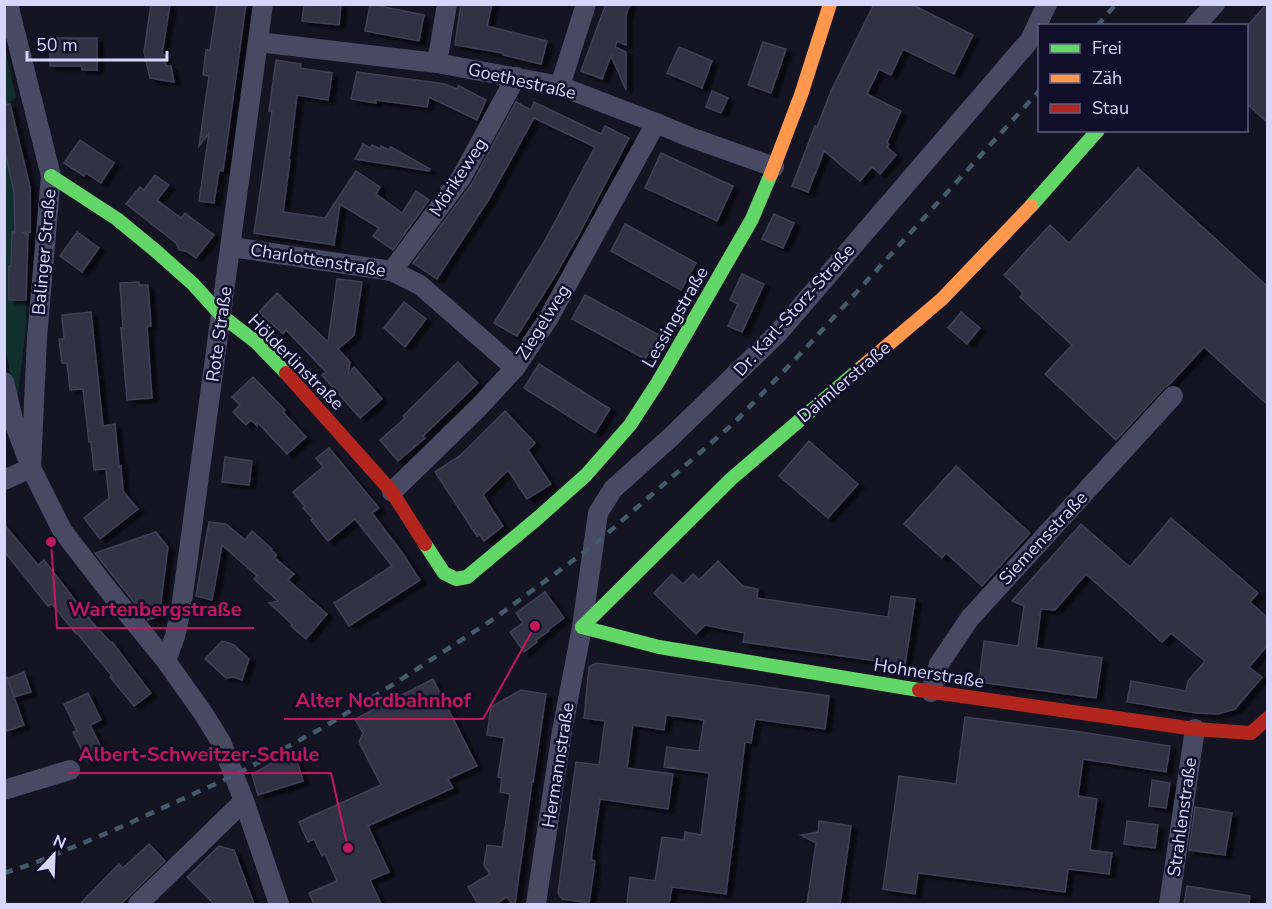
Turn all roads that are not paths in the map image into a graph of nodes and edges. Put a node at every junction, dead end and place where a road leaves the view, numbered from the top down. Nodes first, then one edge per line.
1 (8, 4) edge
2 (263, 4) edge
3 (447, 4) edge
4 (586, 4) edge
5 (830, 4) edge
6 (1047, 4) edge
7 (1215, 4) edge
8 (1197, 24) edge
9 (258, 42) junction
10 (437, 63) junction
11 (516, 77) junction
12 (560, 86) junction
13 (656, 123) junction
14 (1096, 132) edge
15 (774, 167) junction
16 (51, 176) junction
17 (231, 247) junction
18 (392, 271) junction
19 (222, 316) junction
20 (515, 368) junction
21 (4, 382) edge
22 (1173, 396) dead end
23 (31, 468) junction
24 (4, 480) edge
25 (392, 492) junction
26 (456, 579) joint
27 (582, 627) junction
28 (166, 661) junction
29 (931, 692) junction
30 (1268, 718) edge
31 (1195, 729) junction
32 (70, 770) dead end
33 (4, 790) edge
34 (242, 796) junction
35 (138, 904) edge
36 (279, 904) edge
37 (536, 904) edge
38 (1169, 904) edge

1 - 16 street, Balinger Straße
2 - 9 street, Rote Straße
3 - 10 street
4 - 12 street
5 - 15 street, Lessingstraße
6 - 27 street, Dr. Karl-Storz-Straße
7 - 8 street
9 - 10 street, Goethestraße
9 - 17 street, Rote Straße
10 - 11 street, Goethestraße
11 - 12 street, Goethestraße
11 - 18 street, Mörikeweg
12 - 13 street, Goethestraße
13 - 15 street, Goethestraße
13 - 20 street, Ziegelweg
14 - 27 street, Daimlerstraße
15 - 26 street, Lessingstraße
16 - 19 street, Hölderlinstraße
16 - 23 street, Balinger Straße
17 - 18 street, Charlottenstraße
17 - 19 street, Rote Straße
18 - 20 street, Charlottenstraße
19 - 25 street, Hölderlinstraße
19 - 28 street, Rote Straße
20 - 25 street, Ziegelweg
21 - 23 street, Balinger Straße
22 - 29 street, Siemensstraße
23 - 24 street
23 - 28 street, Balinger Straße
25 - 26 street, Hölderlinstraße
27 - 29 street, Hohnerstraße
27 - 37 street, Hermannstraße
28 - 34 street, Balinger Straße
29 - 31 street, Hohnerstraße
30 - 31 street, Hohnerstraße
31 - 38 street, Strahlenstraße
32 - 33 street
34 - 35 street
34 - 36 street, Balinger Straße

